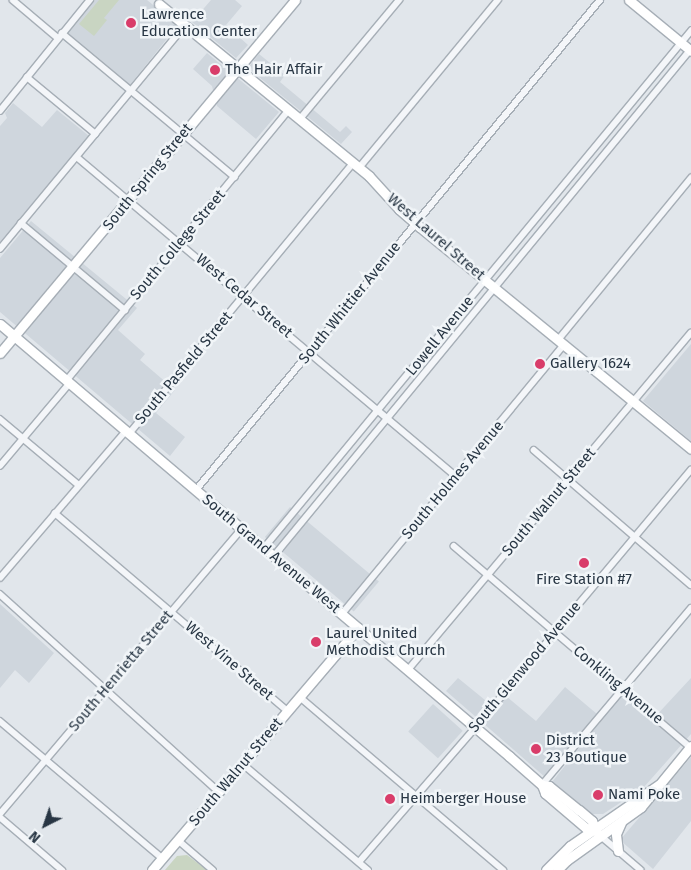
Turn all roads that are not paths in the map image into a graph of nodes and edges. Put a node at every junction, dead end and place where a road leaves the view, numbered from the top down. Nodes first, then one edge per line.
1 (13, 0) edge
2 (90, 0) edge
3 (295, 0) edge
4 (399, 0) edge
5 (498, 0) edge
6 (600, 0) edge
7 (628, 0) edge
8 (159, 1) edge
9 (185, 25) junction
10 (691, 31) edge
11 (62, 33) junction
12 (58, 38) junction
13 (681, 43) junction
14 (691, 50) edge
15 (238, 68) junction
16 (26, 77) junction
17 (131, 91) junction
18 (3, 101) edge
19 (289, 110) junction
20 (0, 111) edge
21 (300, 119) junction
22 (96, 134) junction
23 (183, 134) junction
24 (77, 157) junction
25 (586, 158) junction
26 (357, 165) junction
27 (595, 166) junction
28 (235, 177) junction
29 (691, 178) edge
30 (129, 200) junction
31 (21, 223) junction
32 (416, 223) junction
33 (180, 243) junction
34 (0, 249) edge
35 (74, 267) junction
36 (486, 280) junction
37 (495, 288) junction
38 (243, 296) junction
39 (125, 310) junction
40 (0, 324) edge
41 (691, 333) edge
42 (15, 336) junction
43 (561, 342) junction
44 (310, 352) junction
45 (0, 353) edge
46 (68, 382) junction
47 (634, 401) junction
48 (378, 410) junction
49 (0, 418) edge
50 (387, 418) junction
51 (128, 432) junction
52 (23, 439) junction
53 (691, 449) edge
54 (534, 450) dead end
55 (0, 466) edge
56 (691, 470) edge
57 (456, 476) junction
58 (568, 480) junction
59 (79, 486) junction
60 (196, 490) junction
61 (55, 513) junction
62 (242, 529) junction
63 (635, 537) junction
64 (454, 546) dead end
65 (264, 548) junction
66 (274, 556) junction
67 (488, 574) junction
68 (0, 578) edge
69 (691, 585) edge
70 (0, 594) edge
71 (691, 608) edge
72 (172, 612) junction
73 (342, 614) junction
74 (358, 628) junction
75 (555, 632) junction
76 (408, 670) junction
77 (622, 689) junction
78 (106, 690) junction
79 (300, 697) junction
80 (288, 711) junction
81 (0, 721) edge
82 (475, 728) junction
83 (690, 746) edge
84 (45, 759) junction
85 (243, 764) junction
86 (542, 785) junction
87 (658, 785) junction
88 (219, 792) junction
89 (416, 795) junction
90 (568, 813) junction
91 (0, 816) edge
92 (621, 823) junction
93 (598, 833) junction
94 (178, 840) junction
95 (573, 844) junction
96 (618, 851) junction
97 (162, 858) junction
98 (359, 862) junction
99 (62, 870) edge
100 (152, 870) edge
101 (213, 870) edge
102 (368, 870) edge
103 (503, 870) edge
104 (546, 870) edge
105 (557, 870) edge
106 (641, 870) edge

1 - 12 street
2 - 11 street
3 - 15 street, South Spring Street
4 - 21 street
5 - 26 street, South Pasfield Street
6 - 32 street, South Whittier Avenue
7 - 13 street
8 - 9 street, West Laurel Street
9 - 15 street, West Laurel Street
9 - 17 street
10 - 13 street, Lowell Avenue
11 - 12 street
11 - 17 street
12 - 16 street
13 - 14 street
13 - 25 street, Lowell Avenue
14 - 27 street, Lowell Avenue
15 - 19 street, West Laurel Street
15 - 23 street, South Spring Street
16 - 18 street
16 - 22 street
17 - 22 street
17 - 23 street
18 - 20 street
19 - 21 street, West Laurel Street
19 - 28 street, South College Street
21 - 26 street, West Laurel Street
22 - 24 street
23 - 28 street
23 - 30 street, South Spring Street
24 - 30 street, West Cedar Street
24 - 31 street
25 - 27 street
25 - 36 street, Lowell Avenue
26 - 32 street, West Laurel Street
26 - 38 street, South Pasfield Street
27 - 37 street, Lowell Avenue
28 - 33 street, South College Street
29 - 43 street, South Holmes Avenue
30 - 33 street, West Cedar Street
30 - 35 street, South Spring Street
31 - 34 street
31 - 35 street
32 - 36 street, West Laurel Street
32 - 44 street, South Whittier Avenue
33 - 38 street, West Cedar Street
33 - 39 street, South College Street
35 - 39 street
35 - 42 street, South Spring Street
36 - 37 street, West Laurel Street
36 - 48 street, Lowell Avenue
37 - 43 street, West Laurel Street
37 - 50 street, Lowell Avenue
38 - 44 street, West Cedar Street
38 - 51 street, South Pasfield Street
39 - 46 street, South College Street
40 - 42 street, South Grand Avenue West
41 - 47 street, South Walnut Street
42 - 45 street, South Spring Street
42 - 46 street, South Grand Avenue West
43 - 47 street, West Laurel Street
43 - 57 street, South Holmes Avenue
44 - 48 street, West Cedar Street
44 - 60 street, South Whittier Avenue
46 - 51 street, South Grand Avenue West
46 - 52 street, South College Street
47 - 53 street, West Laurel Street
47 - 58 street, South Walnut Street
48 - 50 street, West Cedar Street
48 - 65 street, Lowell Avenue
49 - 52 street
50 - 57 street, West Cedar Street
50 - 66 street, Lowell Avenue
51 - 59 street, South Pasfield Street
51 - 60 street, South Grand Avenue West
52 - 55 street, South College Street
52 - 59 street
54 - 58 street
56 - 63 street, South Glenwood Avenue
57 - 73 street, South Holmes Avenue
58 - 63 street
58 - 67 street, South Walnut Street
59 - 61 street, South Pasfield Street
60 - 62 street, South Grand Avenue West
61 - 68 street, South Pasfield Street
61 - 72 street, West Vine Street
62 - 65 street, South Grand Avenue West
62 - 72 street, South Henrietta Street
63 - 69 street
63 - 75 street, South Glenwood Avenue
64 - 67 street, Conkling Avenue
65 - 66 street, South Grand Avenue West
66 - 73 street, South Grand Avenue West
67 - 75 street, Conkling Avenue
67 - 76 street, South Walnut Street
70 - 78 street
71 - 77 street
72 - 78 street, South Henrietta Street
72 - 80 street, West Vine Street
73 - 74 street, South Grand Avenue West
74 - 76 street, South Grand Avenue West
74 - 79 street, South Walnut Street
75 - 77 street, Conkling Avenue
75 - 82 street, South Glenwood Avenue
76 - 82 street, South Grand Avenue West
77 - 83 street, Conkling Avenue
77 - 86 street
78 - 84 street, South Henrietta Street
78 - 88 street
79 - 80 street, South Walnut Street
79 - 89 street
80 - 85 street, South Walnut Street
81 - 84 street
82 - 86 street, South Grand Avenue West
82 - 89 street, South Glenwood Avenue
83 - 87 street
84 - 91 street, South Henrietta Street
84 - 97 street
85 - 88 street, South Walnut Street
85 - 98 street
86 - 90 street, South Grand Avenue West
86 - 93 street, South Grand Avenue West
87 - 92 street
87 - 93 street
88 - 94 street, South Walnut Street
89 - 98 street, South Glenwood Avenue
89 - 103 street
90 - 93 street, South Grand Avenue West
90 - 95 street
91 - 99 street
92 - 93 street
92 - 96 street
93 - 95 street
93 - 96 street, South Grand Avenue West
93 - 105 street
94 - 97 street, South Walnut Street
94 - 101 street
95 - 104 street
96 - 106 street, South Grand Avenue West
97 - 100 street, South Walnut Street
98 - 102 street

